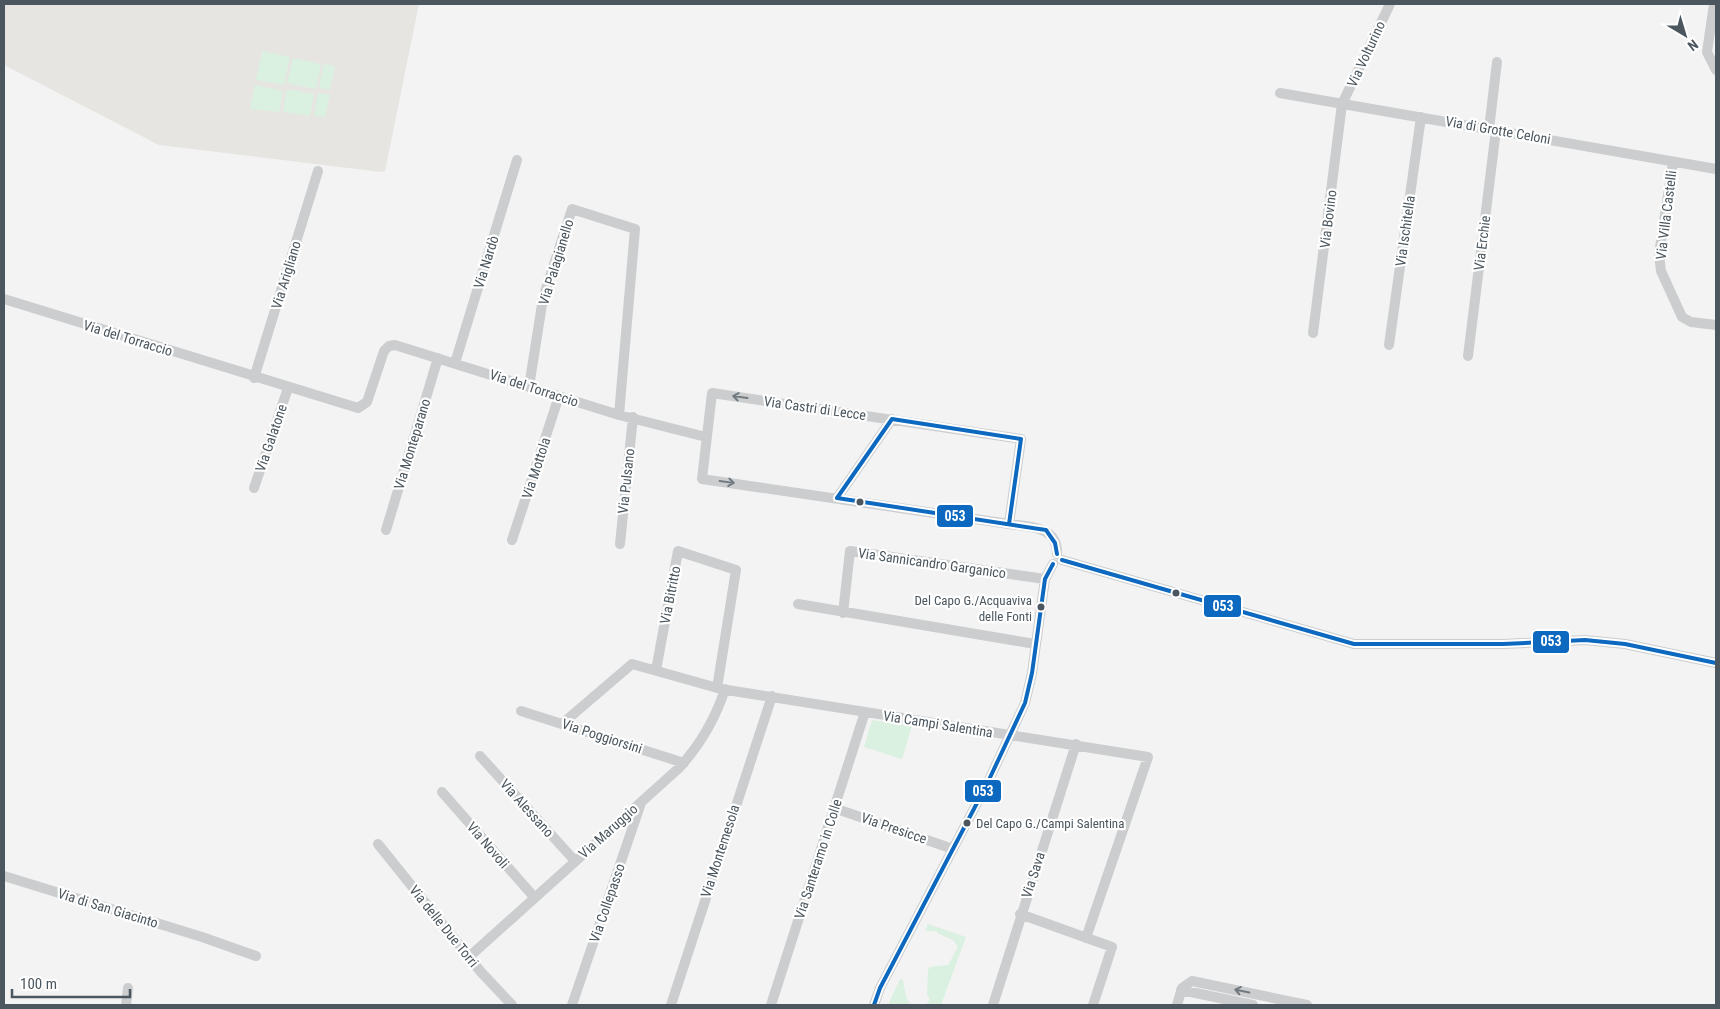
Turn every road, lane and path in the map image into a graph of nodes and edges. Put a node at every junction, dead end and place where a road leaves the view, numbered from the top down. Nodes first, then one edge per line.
1 (1389, 4) edge
2 (1714, 4) edge
3 (1497, 62) dead end
4 (1716, 70) edge
5 (1280, 93) dead end
6 (1342, 104) junction
7 (1421, 116) junction
8 (1493, 130) junction
9 (517, 160) dead end
10 (1673, 162) junction
11 (1716, 169) edge
12 (318, 171) dead end
13 (4, 299) edge
14 (1716, 325) edge
15 (1313, 333) dead end
16 (1389, 345) dead end
17 (1468, 356) dead end
18 (438, 358) junction
19 (454, 363) junction
20 (254, 378) junction
21 (529, 386) junction
22 (288, 388) junction
23 (559, 396) junction
24 (619, 415) junction
25 (633, 417) junction
26 (892, 419) junction
27 (706, 437) junction
28 (254, 488) dead end
29 (837, 498) junction
30 (1009, 524) junction
31 (386, 530) dead end
32 (512, 540) dead end
33 (620, 544) dead end
34 (1057, 559) junction
35 (1045, 579) junction
36 (798, 604) dead end
37 (843, 613) junction
38 (1036, 644) junction
39 (1716, 663) edge
40 (656, 670) junction
41 (721, 688) junction
42 (772, 696) junction
43 (521, 711) dead end
44 (866, 712) junction
45 (563, 723) junction
46 (1011, 736) junction
47 (1076, 744) junction
48 (480, 756) dead end
49 (684, 762) junction
50 (442, 792) dead end
51 (642, 801) junction
52 (834, 808) junction
53 (378, 844) dead end
54 (953, 849) junction
55 (575, 861) junction
56 (4, 876) edge
57 (534, 898) junction
58 (1020, 914) junction
59 (1086, 938) junction
60 (256, 956) dead end
61 (469, 957) junction
62 (128, 988) dead end
63 (1181, 990) junction
64 (126, 1005) edge
65 (512, 1005) edge
66 (572, 1005) edge
67 (671, 1005) edge
68 (771, 1005) edge
69 (874, 1005) edge
70 (992, 1005) edge
71 (1093, 1005) edge
72 (1177, 1005) edge
73 (1253, 1005) edge
74 (1307, 1005) edge

1 - 6 street, Via Volturino
2 - 4 street
3 - 8 street, Via Erchie
5 - 6 street, Via di Grotte Celoni
6 - 7 street, Via di Grotte Celoni
6 - 15 street, Via Bovino
7 - 8 street, Via di Grotte Celoni
7 - 16 street, Via Ischitella
8 - 10 street, Via di Grotte Celoni
8 - 17 street, Via Erchie
9 - 19 street, Via Nardò
10 - 11 street, Via di Grotte Celoni
10 - 14 street, Via Villa Castelli
12 - 20 street, Via Arigliano
13 - 20 street, Via del Torraccio
18 - 19 street, Via del Torraccio
18 - 22 street, Via del Torraccio
18 - 31 street, Via Monteparano
19 - 21 street, Via del Torraccio
20 - 22 street, Via del Torraccio
21 - 23 street, Via del Torraccio
21 - 24 street, Via Palagianello
22 - 28 street, Via Galatone
23 - 24 street, Via del Torraccio
23 - 32 street, Via Mottola
24 - 25 street, Via del Torraccio
25 - 27 street, Via del Torraccio
25 - 33 street, Via Pulsano
26 -> 27 street, Via Castri di Lecce
26 - 29 street
26 - 30 street, Via Castri di Lecce
27 -> 29 street
29 - 30 street
30 - 34 street
34 - 35 street
34 - 39 street
35 - 37 street, Via Sannicandro Garganico
35 - 38 street
36 - 37 street
37 - 38 street
38 - 46 street
40 - 41 street, Via Campi Salentina
40 - 41 street, Via Bitritto
40 - 45 street, Via Campi Salentina
41 - 42 street, Via Campi Salentina
41 - 49 street, Via Maruggio
42 - 44 street, Via Campi Salentina
42 - 67 street, Via Montemesola
43 - 45 street, Via Poggiorsini
44 - 46 street, Via Campi Salentina
44 - 52 street, Via Santeramo in Colle
45 - 49 street, Via Poggiorsini
46 - 47 street, Via Campi Salentina
46 - 54 street
47 - 58 street, Via Sava
47 - 59 street, Via Campi Salentina
48 - 55 street, Via Alessano
49 - 51 street, Via Maruggio
50 - 57 street, Via Novoli
51 - 55 street, Via Maruggio
51 - 66 street, Via Collepasso
52 - 54 street, Via Presicce
52 - 68 street, Via Santeramo in Colle
53 - 61 street, Via delle Due Torri
54 - 69 street
55 - 57 street, Via Maruggio
56 - 60 street, Via di San Giacinto
57 - 61 street, Via Maruggio
58 - 59 street
58 - 70 street, Via Sava
59 - 71 street
61 - 65 street, Via delle Due Torri
62 - 64 street
63 - 72 street
63 - 73 street
74 -> 63 street

